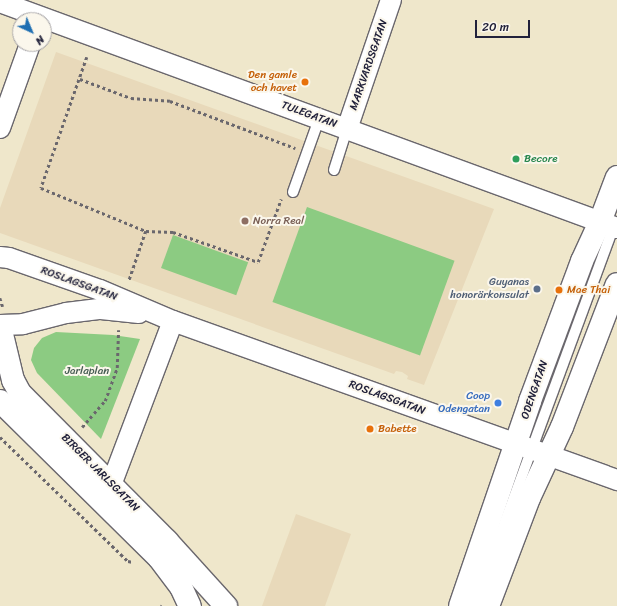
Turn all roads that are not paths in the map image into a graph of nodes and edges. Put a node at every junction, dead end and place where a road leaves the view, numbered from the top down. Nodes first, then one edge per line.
1 (391, 0) edge
2 (0, 2) edge
3 (41, 12) edge
4 (52, 16) edge
5 (27, 52) edge
6 (319, 119) junction
7 (0, 128) edge
8 (347, 129) junction
9 (334, 170) dead end
10 (617, 178) edge
11 (293, 192) road end
12 (612, 224) edge
13 (0, 257) edge
14 (617, 284) edge
15 (165, 318) junction
16 (0, 326) edge
17 (0, 401) edge
18 (532, 450) junction
19 (617, 480) edge
20 (111, 485) junction
21 (204, 583) junction
22 (190, 606) edge
23 (201, 606) edge
24 (226, 606) edge
25 (460, 606) edge
26 (474, 606) edge
27 (488, 606) edge

1 - 8 street, MARKVARDSGATAN
2 - 3 street, TULEGATAN
4 - 6 street, TULEGATAN
5 - 7 street
6 - 8 street, TULEGATAN
6 - 11 lane
8 - 9 lane
8 - 12 street, TULEGATAN
10 - 12 main road, ODENGATAN
12 - 18 main road, ODENGATAN
13 - 15 street, ROSLAGSGATAN
14 - 18 main road, ODENGATAN
15 - 16 street, ROSLAGSGATAN
15 - 18 street, ROSLAGSGATAN
15 - 20 street
16 - 20 main road, BIRGER JARLSGATAN
17 - 22 main road, BIRGER JARLSGATAN
18 - 19 street, ROSLAGSGATAN
18 - 25 main road, ODENGATAN
18 - 26 lane, ODENGATAN
18 - 27 main road, ODENGATAN
20 - 21 main road, BIRGER JARLSGATAN
21 - 23 main road
21 - 24 main road, BIRGER JARLSGATAN

